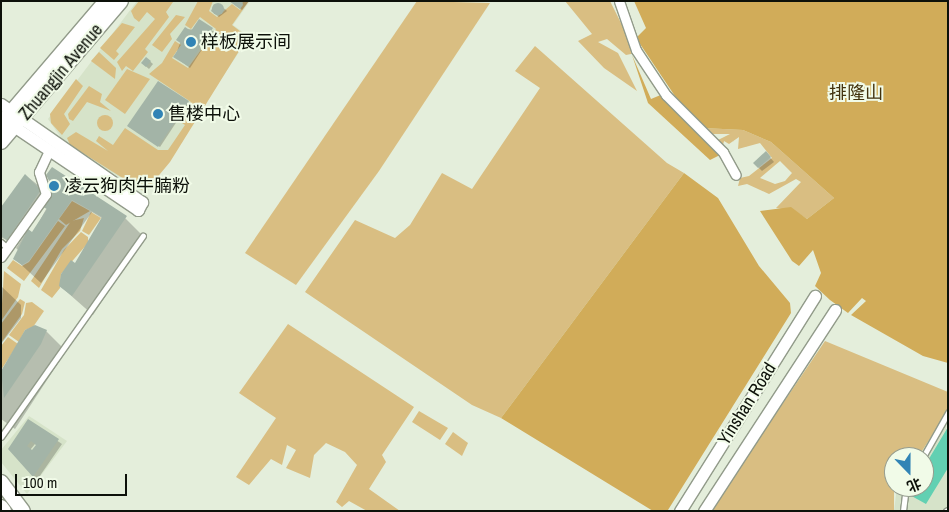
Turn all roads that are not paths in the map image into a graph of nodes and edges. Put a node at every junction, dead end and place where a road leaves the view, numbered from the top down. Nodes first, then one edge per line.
1 (106, 1) edge
2 (121, 1) edge
3 (620, 1) edge
4 (8, 117) edge
5 (1, 142) edge
6 (47, 155) dead end
7 (736, 175) dead end
8 (143, 236) dead end
9 (5, 245) edge
10 (1, 257) edge
11 (815, 296) dead end
12 (835, 310) dead end
13 (948, 413) edge
14 (1, 437) edge
15 (929, 447) edge
16 (1, 482) edge
17 (904, 497) edge
18 (1, 507) edge
19 (4, 511) edge
20 (22, 511) edge
21 (680, 511) edge
22 (704, 511) edge
23 (902, 511) edge

1 - 4 main road, Zhuangjin Avenue
2 - 4 main road, Zhuangjin Avenue
3 - 7 street
4 - 4 main road
4 - 5 main road, Zhuangjin Avenue
6 - 9 street
8 - 14 lane
9 - 10 street
11 - 21 main road, Yinshan Road
12 - 22 main road, Yinshan Road
13 - 15 lane
16 - 20 main road
17 - 23 lane
18 - 19 main road

